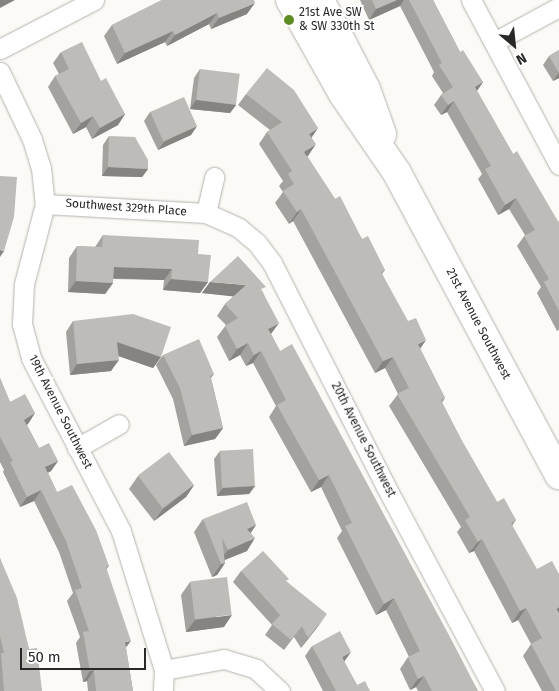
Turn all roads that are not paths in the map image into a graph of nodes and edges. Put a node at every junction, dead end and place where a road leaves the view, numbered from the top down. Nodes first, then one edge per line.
1 (94, 0) edge
2 (290, 0) edge
3 (320, 0) edge
4 (471, 0) edge
5 (559, 7) edge
6 (494, 42) junction
7 (0, 49) edge
8 (0, 72) edge
9 (559, 165) edge
10 (397, 173) junction
11 (214, 177) dead end
12 (45, 204) junction
13 (206, 213) junction
14 (119, 424) dead end
15 (77, 448) junction
16 (559, 475) edge
17 (164, 670) junction
18 (163, 691) edge
19 (280, 691) edge
20 (495, 691) edge

1 - 7 street
2 - 10 main road, 21st Avenue Southwest
3 - 10 main road, 21st Avenue Southwest
4 - 6 street
5 - 6 street
6 - 9 street
8 - 12 street, 19th Avenue Southwest
10 - 16 main road, 21st Avenue Southwest
11 - 13 street
12 - 13 street, Southwest 329th Place
12 - 15 street, 19th Avenue Southwest
13 - 20 street, 20th Avenue Southwest
14 - 15 street
15 - 17 street, 19th Avenue Southwest
17 - 18 street, 19th Avenue Southwest
17 - 19 street

